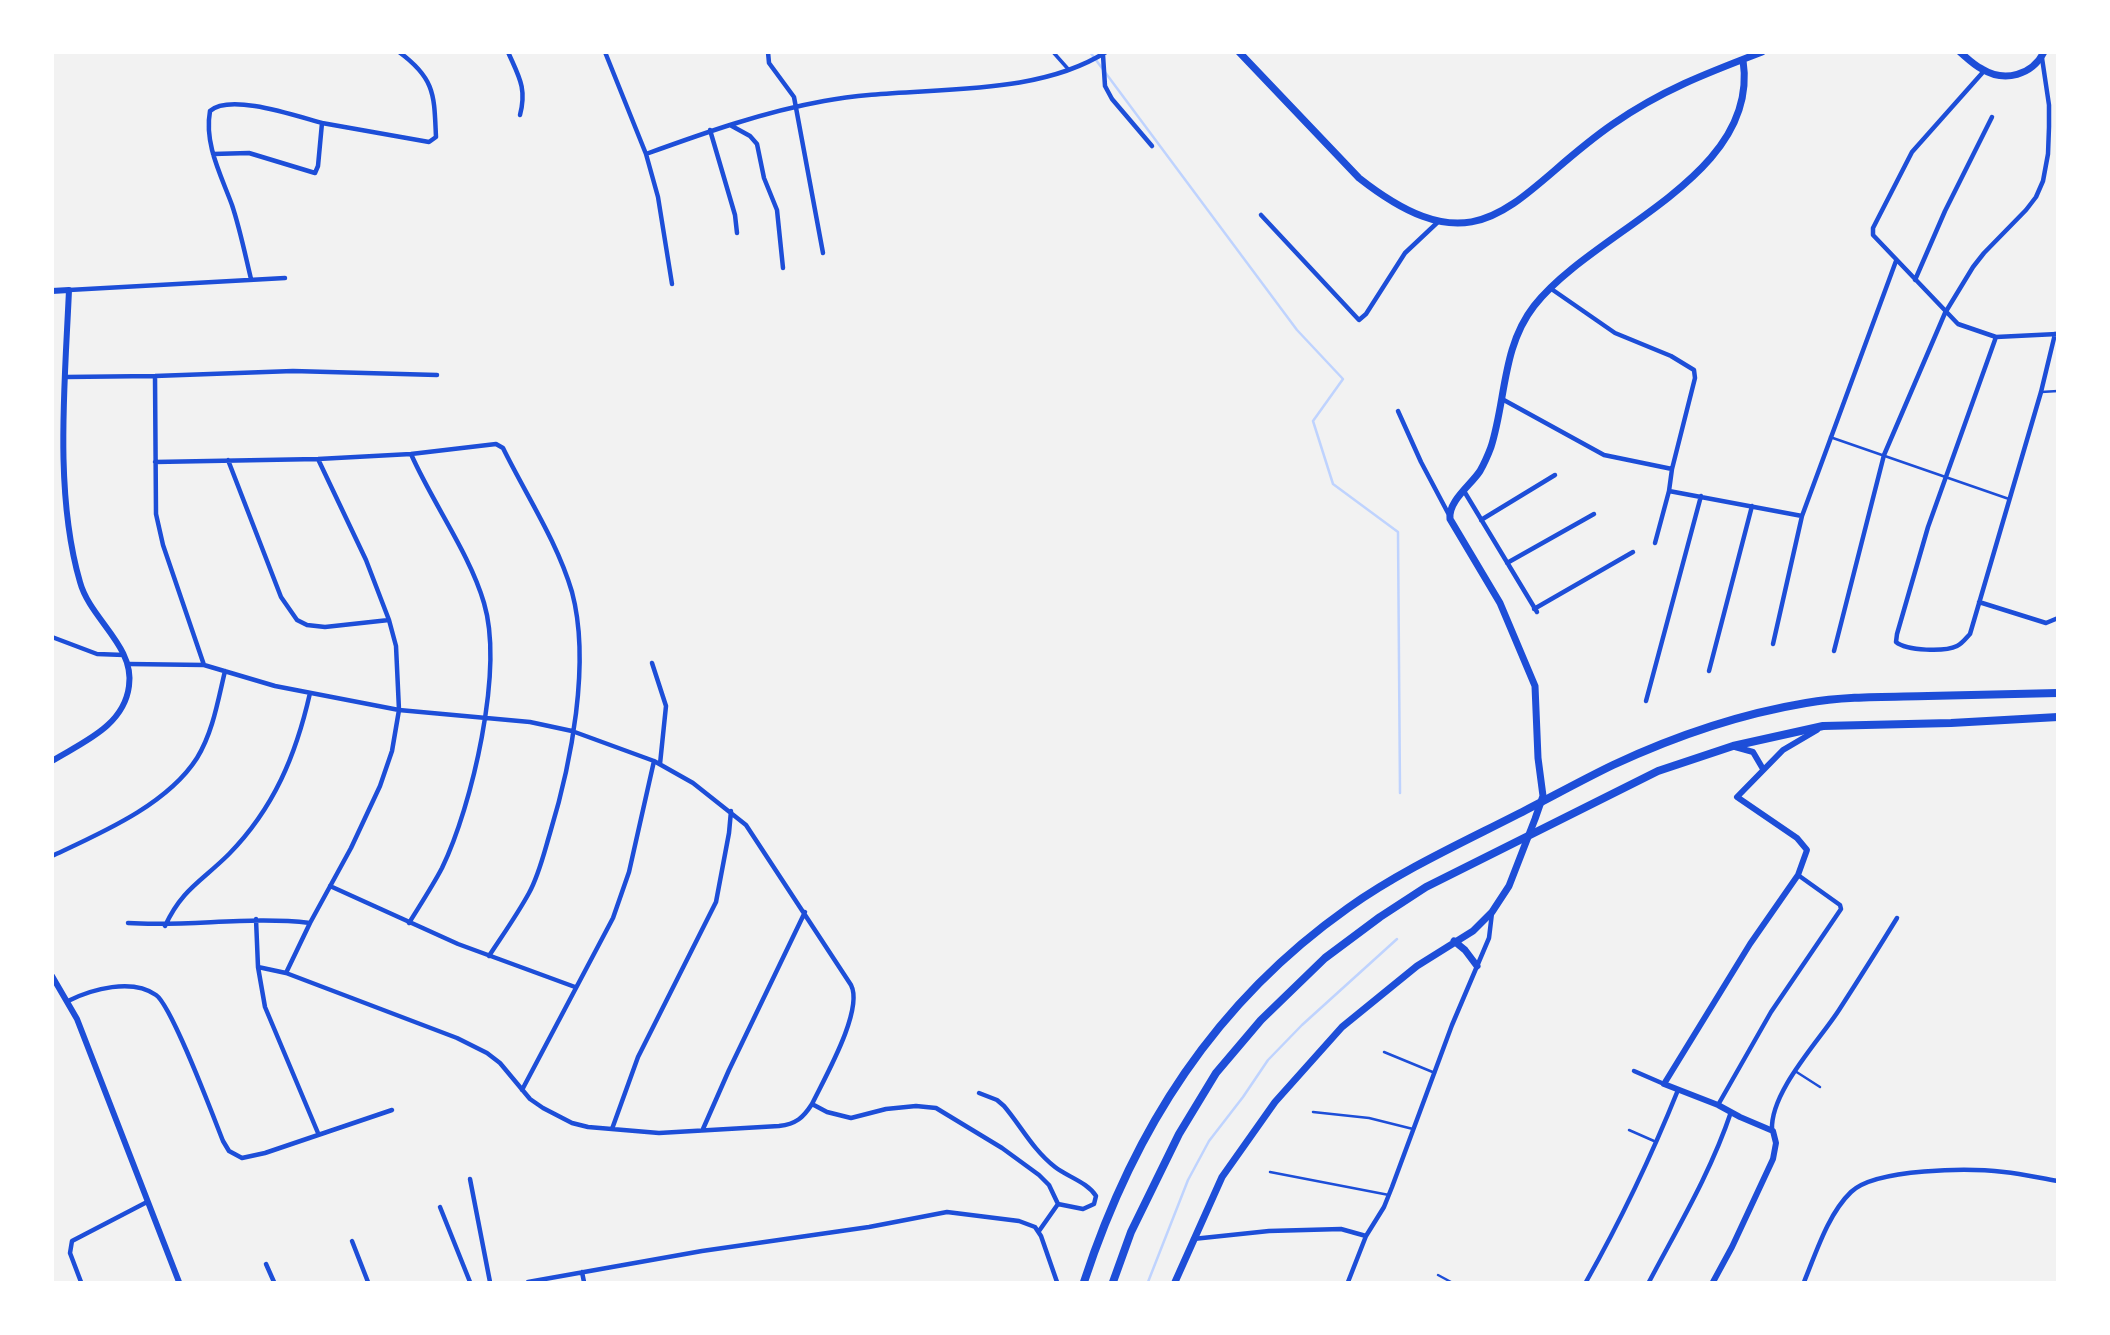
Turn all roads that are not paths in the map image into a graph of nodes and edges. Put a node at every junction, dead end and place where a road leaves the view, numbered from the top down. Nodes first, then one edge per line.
1 (399, 52) edge
2 (508, 52) edge
3 (605, 52) edge
4 (768, 52) edge
5 (1053, 52) edge
6 (1239, 52) edge
7 (1762, 52) edge
8 (1960, 52) edge
9 (1104, 54) edge
10 (2043, 54) edge
11 (1741, 56) edge
12 (1069, 70) junction
13 (1984, 71) junction
14 (795, 108) junction
15 (520, 115) dead end
16 (1992, 117) dead end
17 (322, 122) junction
18 (730, 124) junction
19 (710, 131) junction
20 (1152, 146) dead end
21 (213, 154) junction
22 (646, 154) junction
23 (1261, 215) dead end
24 (1439, 221) junction
25 (737, 233) dead end
26 (823, 253) dead end
27 (1896, 261) junction
28 (783, 268) dead end
29 (285, 278) dead end
30 (251, 279) junction
31 (1915, 280) junction
32 (672, 284) dead end
33 (1550, 287) junction
34 (69, 290) junction
35 (52, 291) edge
36 (1945, 313) junction
37 (2056, 334) edge
38 (1996, 337) junction
39 (437, 375) dead end
40 (155, 376) junction
41 (66, 377) junction
42 (2057, 391) edge
43 (2041, 392) junction
44 (1502, 398) junction
45 (1398, 411) dead end
46 (1829, 437) junction
47 (411, 454) junction
48 (1884, 455) junction
49 (318, 459) junction
50 (228, 460) junction
51 (155, 462) junction
52 (1672, 469) junction
53 (1555, 475) dead end
54 (1946, 479) junction
55 (1464, 491) junction
56 (1669, 491) junction
57 (1701, 496) junction
58 (2009, 499) junction
59 (1752, 506) junction
60 (1449, 514) junction
61 (1594, 514) dead end
62 (1802, 516) junction
63 (1481, 520) junction
64 (1655, 543) dead end
65 (1633, 552) dead end
66 (1507, 563) junction
67 (1979, 602) junction
68 (2057, 618) edge
69 (389, 620) junction
70 (52, 637) edge
71 (1773, 644) dead end
72 (1834, 651) dead end
73 (124, 655) junction
74 (652, 663) dead end
75 (129, 664) junction
76 (204, 665) junction
77 (225, 671) junction
78 (1709, 671) dead end
79 (310, 693) junction
80 (2057, 693) edge
81 (1646, 701) dead end
82 (398, 710) junction
83 (484, 717) junction
84 (2057, 717) edge
85 (1823, 726) junction
86 (572, 731) junction
87 (1733, 746) junction
88 (52, 761) edge
89 (654, 761) junction
90 (660, 764) junction
91 (1763, 769) junction
92 (731, 811) junction
93 (52, 856) edge
94 (1798, 875) junction
95 (330, 886) junction
96 (805, 912) junction
97 (1492, 912) junction
98 (1897, 918) dead end
99 (256, 919) junction
100 (128, 923) dead end
101 (310, 923) junction
102 (409, 923) junction
103 (165, 926) junction
104 (1454, 941) junction
105 (489, 956) junction
106 (258, 967) junction
107 (1477, 967) junction
108 (286, 974) junction
109 (52, 976) edge
110 (575, 987) junction
111 (68, 1001) junction
112 (1384, 1052) dead end
113 (1634, 1071) dead end
114 (1795, 1071) junction
115 (1435, 1073) junction
116 (1664, 1084) junction
117 (1820, 1087) dead end
118 (522, 1090) junction
119 (1678, 1090) junction
120 (979, 1093) dead end
121 (812, 1104) junction
122 (1718, 1105) junction
123 (392, 1110) dead end
124 (1313, 1112) dead end
125 (1731, 1112) junction
126 (612, 1129) junction
127 (704, 1129) junction
128 (1413, 1129) junction
129 (1629, 1130) dead end
130 (1773, 1131) junction
131 (318, 1133) junction
132 (1657, 1143) junction
133 (1270, 1172) dead end
134 (470, 1179) dead end
135 (2057, 1181) edge
136 (1389, 1195) junction
137 (147, 1202) junction
138 (1058, 1204) junction
139 (440, 1207) dead end
140 (1039, 1231) junction
141 (1366, 1236) junction
142 (1193, 1239) junction
143 (352, 1241) dead end
144 (266, 1264) dead end
145 (582, 1272) junction
146 (1437, 1276) dead end
147 (81, 1283) edge
148 (179, 1283) edge
149 (274, 1283) edge
150 (369, 1283) edge
151 (470, 1283) edge
152 (490, 1283) edge
153 (528, 1283) edge
154 (584, 1283) edge
155 (1057, 1283) edge
156 (1084, 1283) edge
157 (1113, 1283) edge
158 (1175, 1283) edge
159 (1348, 1283) edge
160 (1451, 1283) edge
161 (1586, 1283) edge
162 (1649, 1283) edge
163 (1713, 1283) edge
164 (1804, 1283) edge

1 - 17 street
2 - 15 street
3 - 22 street
4 - 14 street
5 - 12 street
6 - 24 main road
7 - 11 main road
8 - 13 main road
9 - 12 street
9 - 20 street
10 - 13 main road
10 - 36 street
11 - 24 main road
11 - 33 main road
12 - 14 street
13 - 27 street
14 - 18 street
14 - 26 street
16 - 31 street
17 - 21 street
17 - 21 street
18 - 19 street
18 - 28 street
19 - 22 street
19 - 25 street
21 - 30 street
22 - 32 street
23 - 24 street
27 - 31 street
27 - 46 street
29 - 30 street
30 - 34 street
31 - 36 street
33 - 44 main road
33 - 52 street
34 - 35 street
34 - 41 street
36 - 38 street
36 - 48 street
37 - 38 street
37 - 43 street
38 - 54 street
39 - 40 street
40 - 41 street
40 - 51 street
41 - 73 street
42 - 43 lane
43 - 58 street
44 - 52 street
44 - 55 main road
45 - 60 street
46 - 48 lane
46 - 62 street
47 - 49 street
47 - 83 street
47 - 86 street
48 - 54 lane
48 - 72 street
49 - 50 street
49 - 69 street
50 - 51 street
50 - 69 street
51 - 76 street
52 - 56 street
53 - 63 street
54 - 58 lane
54 - 67 street
55 - 60 main road
55 - 63 street
56 - 57 street
56 - 64 street
57 - 59 street
57 - 81 street
58 - 67 street
59 - 62 street
59 - 78 street
60 - 97 main road
61 - 66 street
62 - 71 street
63 - 66 street
65 - 66 street
67 - 68 street
69 - 82 street
70 - 73 street
73 - 75 street
74 - 90 street
75 - 76 street
75 - 88 street
76 - 77 street
77 - 79 street
77 - 93 street
79 - 82 street
79 - 103 street
80 - 156 highway
82 - 83 street
82 - 95 street
83 - 86 street
83 - 102 street
84 - 85 highway
85 - 87 highway
85 - 91 street
86 - 89 street
86 - 105 street
87 - 91 street
87 - 157 highway
89 - 90 street
89 - 110 street
90 - 92 street
91 - 94 street
92 - 96 street
92 - 126 street
94 - 116 street
94 - 122 street
95 - 101 street
95 - 102 street
96 - 121 street
96 - 127 street
97 - 104 main road
97 - 107 street
98 - 114 street
99 - 101 street
99 - 103 street
99 - 106 street
100 - 103 street
101 - 108 street
102 - 105 street
104 - 107 main road
104 - 142 main road
105 - 110 street
106 - 108 street
106 - 131 street
107 - 115 street
108 - 118 street
109 - 111 street
110 - 118 street
111 - 131 street
111 - 137 street
112 - 115 lane
113 - 116 street
114 - 117 lane
114 - 130 street
115 - 128 street
116 - 119 street
118 - 126 street
119 - 122 street
119 - 132 street
120 - 138 street
121 - 127 street
121 - 138 street
122 - 125 street
123 - 131 street
124 - 128 lane
125 - 130 street
125 - 162 street
126 - 127 street
128 - 136 street
129 - 132 lane
130 - 163 street
132 - 161 street
133 - 136 lane
134 - 152 street
135 - 164 street
136 - 141 street
137 - 147 street
137 - 148 street
138 - 140 street
139 - 151 street
140 - 145 street
140 - 155 street
141 - 142 street
141 - 159 street
142 - 158 main road
143 - 150 street
144 - 149 street
145 - 153 street
145 - 154 street
146 - 160 lane

